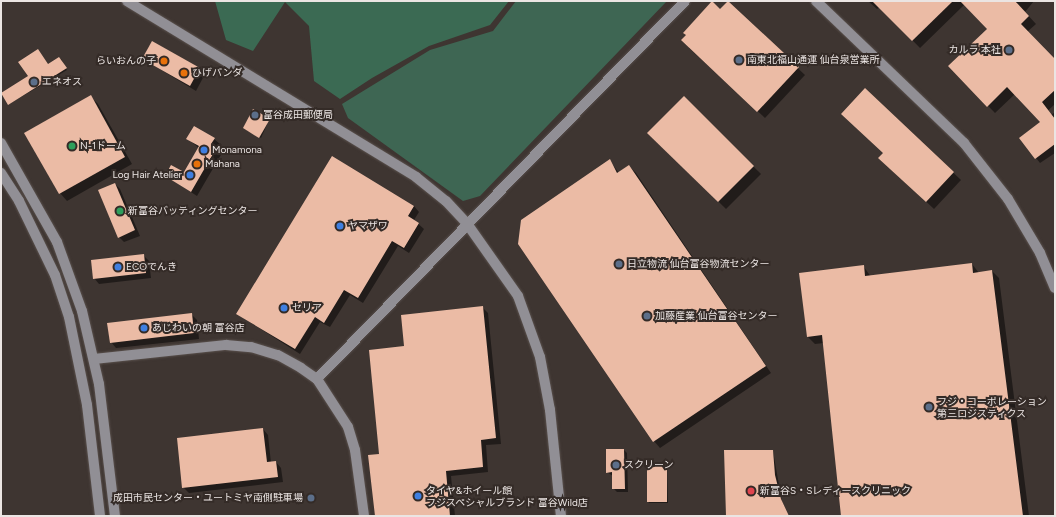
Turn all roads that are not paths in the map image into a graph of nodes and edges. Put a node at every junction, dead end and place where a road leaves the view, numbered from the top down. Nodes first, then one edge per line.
1 (128, 1) edge
2 (685, 1) edge
3 (816, 1) edge
4 (1, 143) edge
5 (1, 173) edge
6 (468, 225) junction
7 (1055, 288) edge
8 (94, 359) junction
9 (317, 379) junction
10 (100, 516) edge
11 (115, 516) edge
12 (364, 516) edge
13 (561, 516) edge

1 - 6 street
2 - 6 street
3 - 7 street
4 - 8 street
5 - 10 street
6 - 9 street
6 - 13 street
8 - 9 street
8 - 11 street
9 - 12 street

